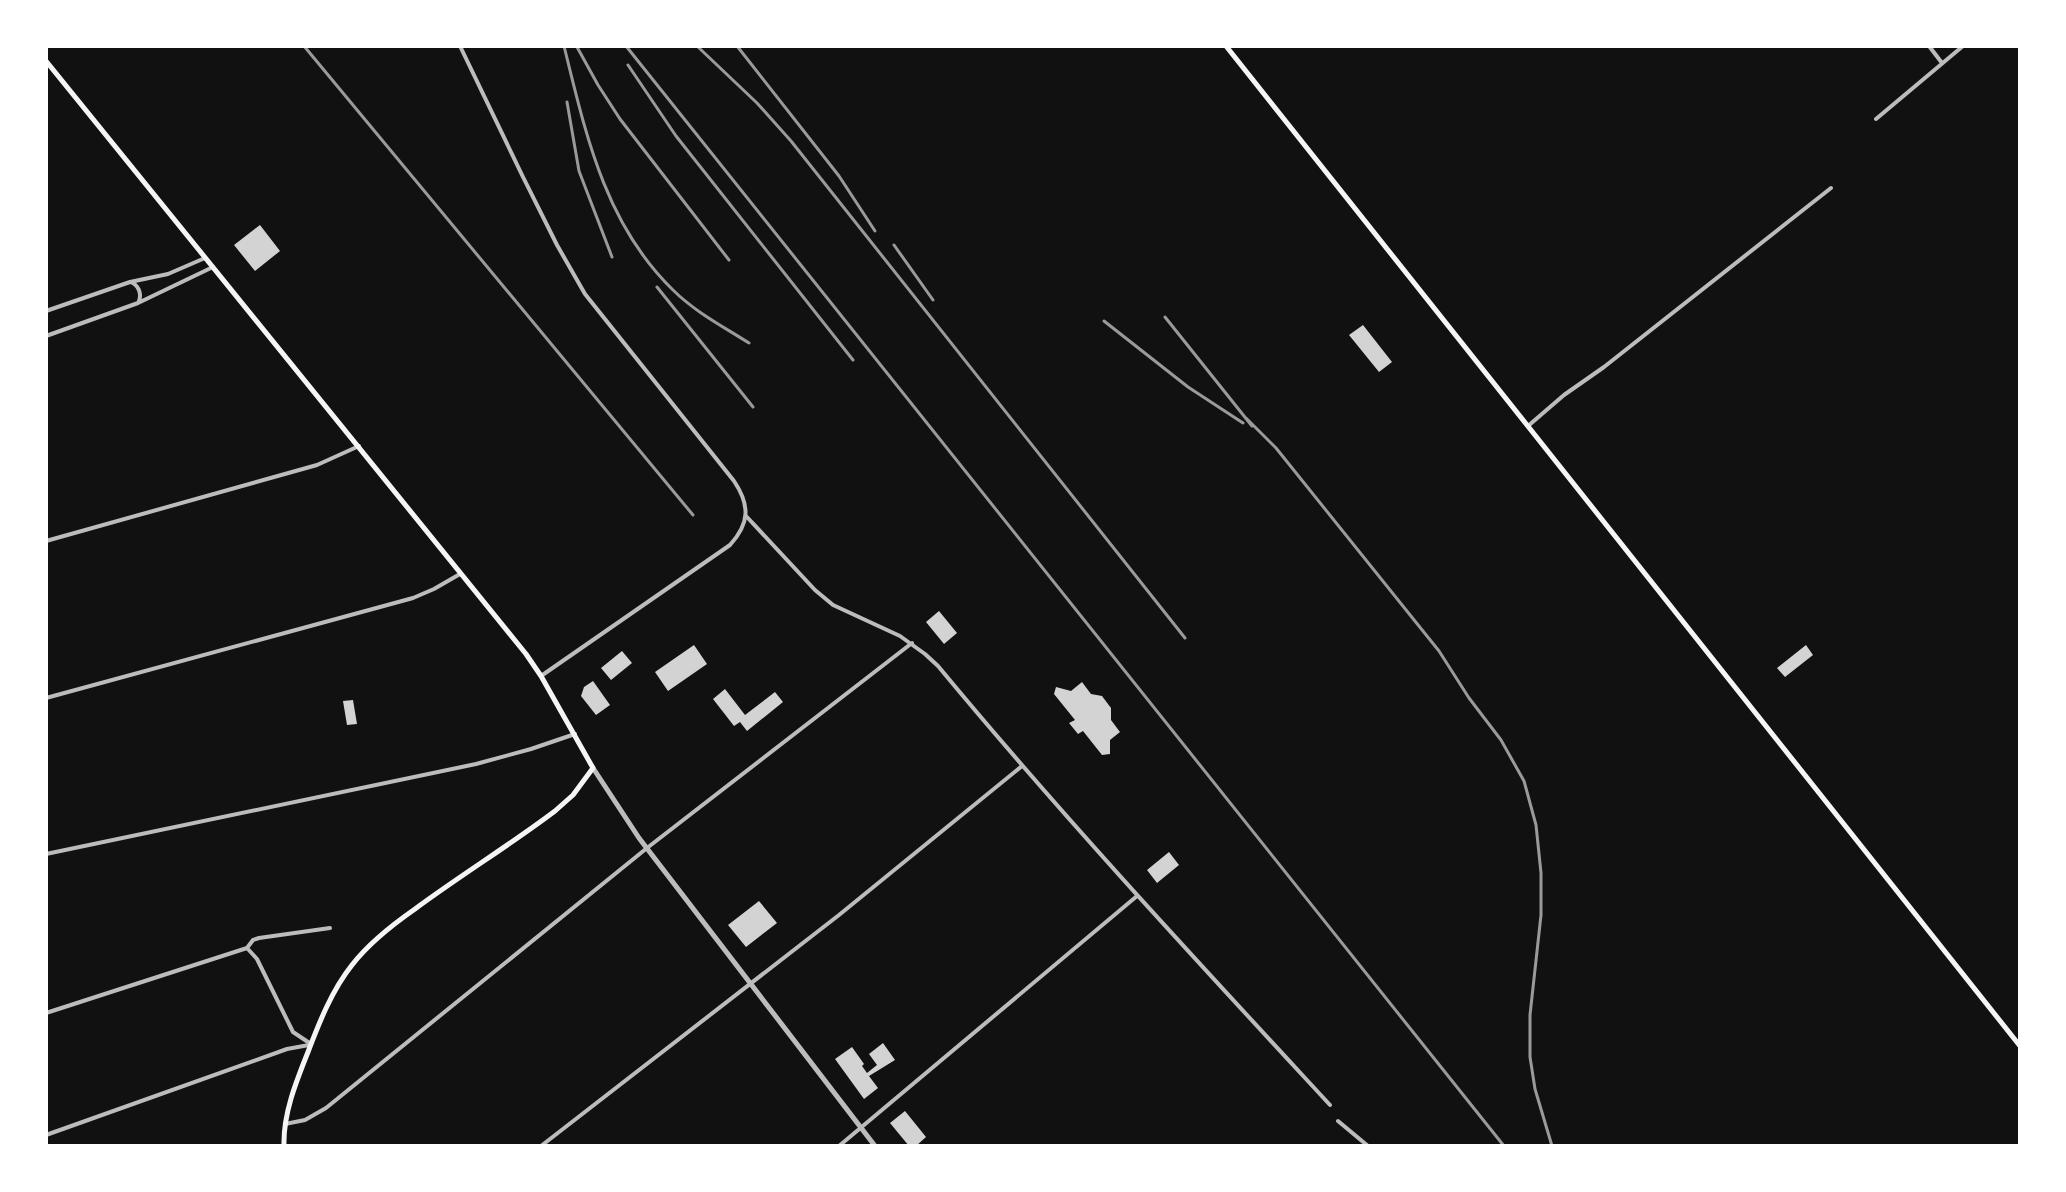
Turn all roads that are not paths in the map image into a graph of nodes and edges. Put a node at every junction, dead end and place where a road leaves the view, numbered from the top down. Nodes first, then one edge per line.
1 (460, 46) edge
2 (1226, 46) edge
3 (1929, 46) edge
4 (1963, 46) edge
5 (46, 61) edge
6 (1942, 63) junction
7 (1876, 119) dead end
8 (1831, 188) dead end
9 (205, 258) junction
10 (213, 267) junction
11 (130, 282) junction
12 (138, 303) junction
13 (46, 311) edge
14 (46, 336) edge
15 (1528, 426) junction
16 (359, 446) junction
17 (746, 516) junction
18 (46, 541) edge
19 (462, 573) junction
20 (912, 643) junction
21 (541, 676) junction
22 (46, 698) edge
23 (575, 734) junction
24 (1022, 766) junction
25 (593, 768) junction
26 (647, 848) junction
27 (46, 854) edge
28 (1137, 896) junction
29 (330, 928) dead end
30 (247, 948) junction
31 (750, 983) junction
32 (46, 1013) edge
33 (311, 1044) junction
34 (2020, 1046) edge
35 (1330, 1105) dead end
36 (1338, 1121) dead end
37 (285, 1124) junction
38 (862, 1127) junction
39 (46, 1135) edge
40 (284, 1146) edge
41 (541, 1146) edge
42 (839, 1146) edge
43 (875, 1146) edge
44 (1368, 1146) edge

1 - 17 street
2 - 15 main road
3 - 6 street
4 - 6 street
5 - 9 main road
6 - 7 street
8 - 15 street
9 - 10 main road
9 - 11 street
10 - 12 street
10 - 16 main road
11 - 12 street
11 - 13 street
12 - 14 street
15 - 34 main road
16 - 18 street
16 - 19 main road
17 - 20 street
17 - 21 street
19 - 21 main road
19 - 22 street
20 - 24 street
20 - 26 street
21 - 23 main road
23 - 25 main road
23 - 27 street
24 - 28 street
24 - 31 street
25 - 26 street
25 - 33 main road
26 - 31 street
26 - 37 street
28 - 35 street
28 - 38 street
29 - 30 street
30 - 32 street
30 - 33 street
31 - 38 street
31 - 41 street
33 - 37 main road
33 - 39 street
36 - 44 street
37 - 40 main road
38 - 42 street
38 - 43 street

